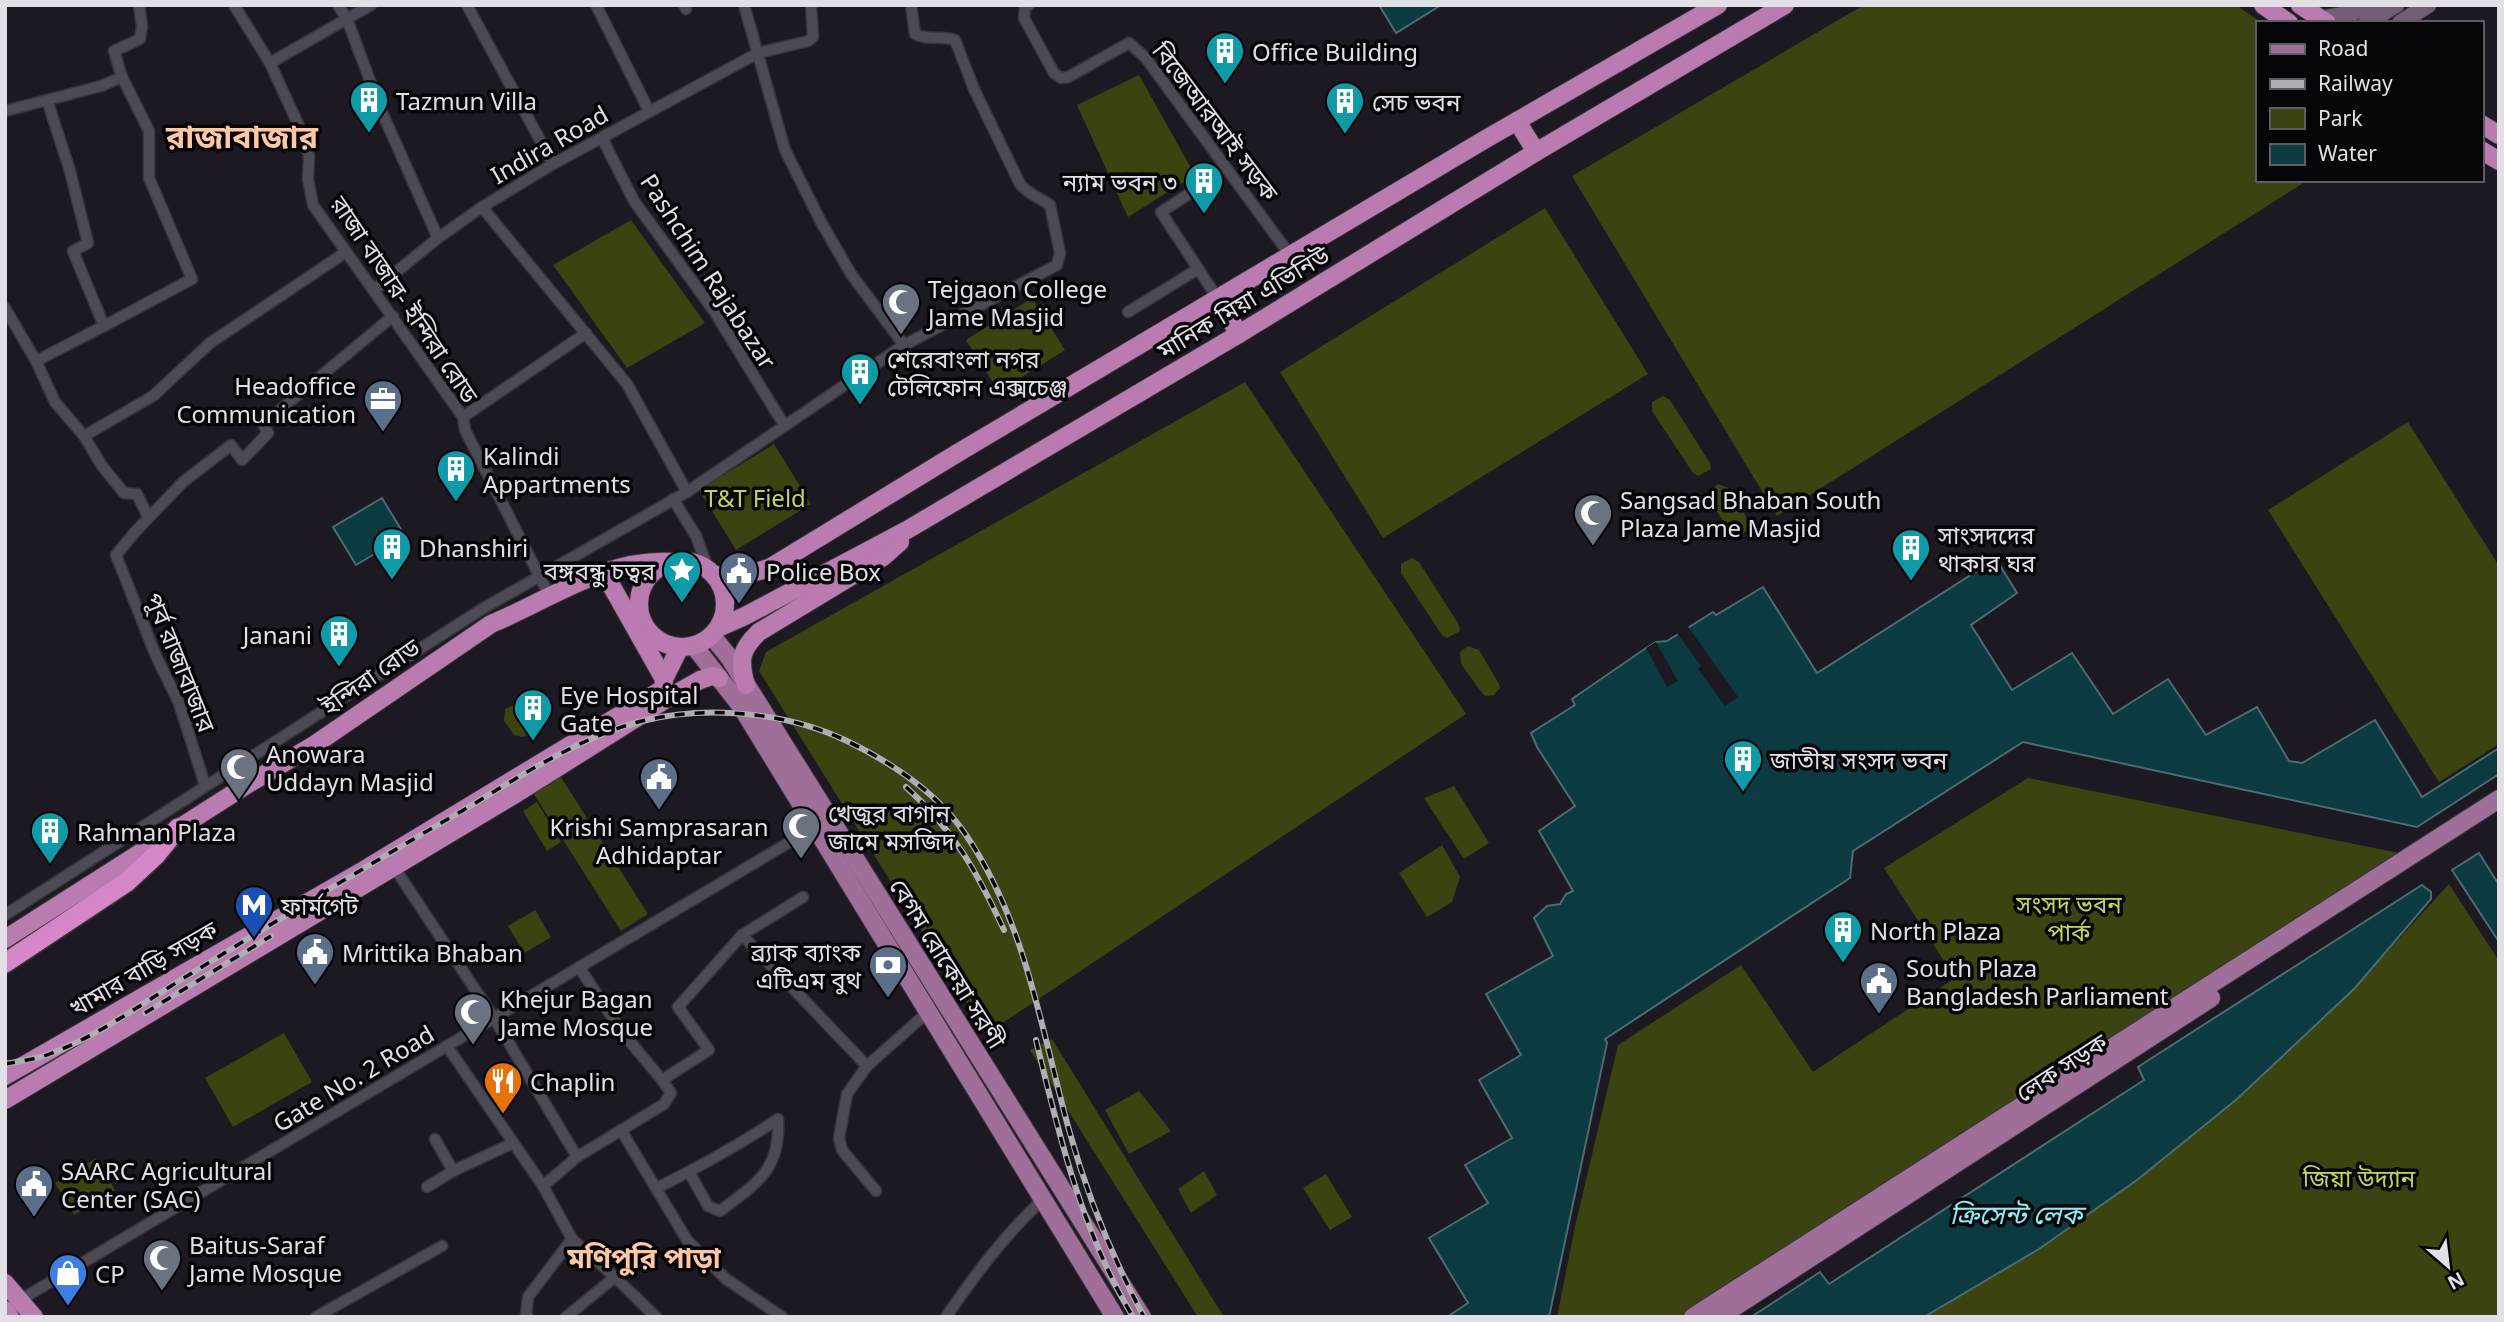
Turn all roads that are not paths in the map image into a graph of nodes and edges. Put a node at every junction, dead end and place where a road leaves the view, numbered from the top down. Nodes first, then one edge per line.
1 (139, 5) edge
2 (234, 5) edge
3 (338, 5) edge
4 (371, 5) edge
5 (467, 5) edge
6 (596, 5) edge
7 (744, 5) edge
8 (811, 5) edge
9 (911, 5) edge
10 (1029, 5) edge
11 (1718, 5) edge
12 (1785, 5) edge
13 (2263, 5) edge
14 (2300, 5) edge
15 (2369, 5) edge
16 (2396, 5) edge
17 (2428, 5) edge
18 (347, 19) junction
19 (2286, 21) edge
20 (2324, 21) edge
21 (2369, 21) edge
22 (2403, 21) edge
23 (758, 53) junction
24 (270, 63) junction
25 (122, 77) junction
26 (47, 100) junction
27 (5, 111) edge
28 (649, 111) junction
29 (1517, 121) junction
30 (2483, 125) edge
31 (2499, 135) edge
32 (602, 138) junction
33 (2483, 151) edge
34 (1536, 152) junction
35 (2499, 161) edge
36 (553, 164) junction
37 (1212, 179) dead end
38 (482, 207) junction
39 (438, 238) junction
40 (346, 251) junction
41 (1290, 255) junction
42 (1198, 269) junction
43 (374, 290) junction
44 (1218, 299) junction
45 (5, 308) edge
46 (1128, 312) dead end
47 (393, 316) junction
48 (104, 326) junction
49 (586, 333) junction
50 (1239, 334) junction
51 (904, 345) junction
52 (36, 361) junction
53 (463, 416) junction
54 (784, 425) junction
55 (84, 436) junction
56 (687, 492) junction
57 (673, 499) junction
58 (148, 517) junction
59 (907, 530) junction
60 (673, 562) junction
61 (603, 571) junction
62 (712, 573) junction
63 (541, 574) junction
64 (550, 595) junction
65 (715, 632) junction
66 (687, 646) junction
67 (719, 678) junction
68 (664, 679) junction
69 (746, 685) junction
70 (205, 785) junction
71 (2499, 799) edge
72 (2499, 812) edge
73 (815, 827) junction
74 (178, 828) junction
75 (388, 862) junction
76 (803, 897) dead end
77 (5, 915) edge
78 (742, 934) junction
79 (5, 939) edge
80 (5, 963) edge
81 (579, 967) junction
82 (928, 1012) junction
83 (494, 1018) junction
84 (447, 1046) junction
85 (867, 1066) junction
86 (5, 1076) edge
87 (663, 1080) junction
88 (5, 1100) edge
89 (621, 1130) junction
90 (435, 1139) dead end
91 (513, 1143) junction
92 (577, 1157) junction
93 (453, 1171) junction
94 (689, 1172) junction
95 (543, 1186) junction
96 (427, 1187) dead end
97 (657, 1188) junction
98 (876, 1191) dead end
99 (1043, 1199) junction
100 (572, 1239) junction
101 (442, 1246) dead end
102 (615, 1277) junction
103 (5, 1283) edge
104 (13, 1305) edge
105 (10, 1317) edge
106 (34, 1317) edge
107 (316, 1317) edge
108 (528, 1317) edge
109 (566, 1317) edge
110 (656, 1317) edge
111 (782, 1317) edge
112 (946, 1317) edge
113 (1115, 1317) edge
114 (1142, 1317) edge
115 (1692, 1317) edge
116 (1719, 1317) edge

1 - 25 street
2 - 24 street, রাজা বাজার- ইন্দিরা রোড
3 - 18 street
4 - 18 street
5 - 36 street
6 - 28 street
7 - 23 street
8 - 23 street, Indira Road
9 - 51 street
10 - 41 street, বিজেআরআই সড়ক
11 - 29 highway, মানিক মিয়া এভিনিউ
12 - 34 highway, মানিক মিয়া এভিনিউ
13 - 19 highway
14 - 20 highway
15 - 20 main road
16 - 21 main road
17 - 22 main road
18 - 24 street
18 - 39 street
23 - 28 street, Indira Road
23 - 51 street
24 - 40 street, রাজা বাজার- ইন্দিরা রোড
25 - 26 street
25 - 48 street
26 - 27 street
26 - 48 street
28 - 32 street, Indira Road
29 - 34 highway
29 - 41 highway, মানিক মিয়া এভিনিউ
30 - 31 highway
32 - 36 street, Indira Road
32 - 54 street, Pashchim Rajabazar
33 - 35 highway
34 - 50 highway, মানিক মিয়া এভিনিউ
36 - 38 street, Indira Road
37 - 42 street
38 - 39 street, Indira Road
38 - 49 street
39 - 43 street, Indira Road
40 - 43 street, রাজা বাজার- ইন্দিরা রোড
40 - 55 street
41 - 44 highway, মানিক মিয়া এভিনিউ
42 - 44 street
42 - 46 street
43 - 47 street, রাজা বাজার- ইন্দিরা রোড
44 - 50 highway
44 - 62 highway, মানিক মিয়া এভিনিউ
45 - 52 street
47 - 53 street, রাজা বাজার- ইন্দিরা রোড
47 - 58 street
48 - 52 street
49 - 53 street
49 - 56 street
50 - 59 highway, মানিক মিয়া এভিনিউ
51 - 54 street
52 - 55 street
53 - 63 street, রাজা বাজার- ইন্দিরা রোড
54 - 56 street
55 - 58 street
56 - 57 street
57 - 62 street
57 - 63 street
58 - 70 street, পূর্ব রাজাবাজার
59 - 65 highway, মানিক মিয়া এভিনিউ
59 - 69 highway
60 - 61 highway, ইন্দিরা রোড
60 - 62 highway
60 - 66 highway
61 - 64 highway, ইন্দিরা রোড
61 - 68 highway
62 - 65 highway
63 - 64 street, রাজা বাজার- ইন্দিরা রোড
63 - 70 street, ইন্দিরা রোড
64 - 74 highway, ইন্দিরা রোড
65 - 66 highway
65 - 69 main road, বেগম রোকেয়া সরণী
66 - 67 main road, বেগম রোকেয়া সরণী
66 - 68 highway, খামার বাড়ি সড়ক
67 - 73 main road, বেগম রোকেয়া সরণী
67 - 75 highway
68 - 75 highway, খামার বাড়ি সড়ক
69 - 114 main road, বেগম রোকেয়া সরণী
70 - 77 street, ইন্দিরা রোড
71 - 115 main road
72 - 116 main road, লেক সড়ক
73 - 81 street, Gate No. 2 Road
73 - 82 main road, বেগম রোকেয়া সরণী
74 - 79 highway, ইন্দিরা রোড
74 - 80 highway
75 - 83 street
75 - 86 highway, খামার বাড়ি সড়ক
75 - 88 highway
76 - 78 street
78 - 85 street
78 - 87 street
81 - 83 street, Gate No. 2 Road
81 - 87 street
82 - 85 street
82 - 99 main road, বেগম রোকেয়া সরণী
83 - 84 street, Gate No. 2 Road
83 - 92 street
84 - 91 street
84 - 104 street, Gate No. 2 Road
85 - 98 street
87 - 89 street
89 - 92 street
89 - 97 street
90 - 93 street
91 - 93 street
91 - 95 street
92 - 95 street
93 - 96 street
94 - 94 street
94 - 97 street
95 - 100 street
97 - 111 street
99 - 112 street
99 - 113 main road, বেগম রোকেয়া সরণী
100 - 102 street
100 - 108 street
101 - 107 street
102 - 109 street
102 - 110 street
103 - 104 highway
104 - 105 highway
104 - 106 highway

